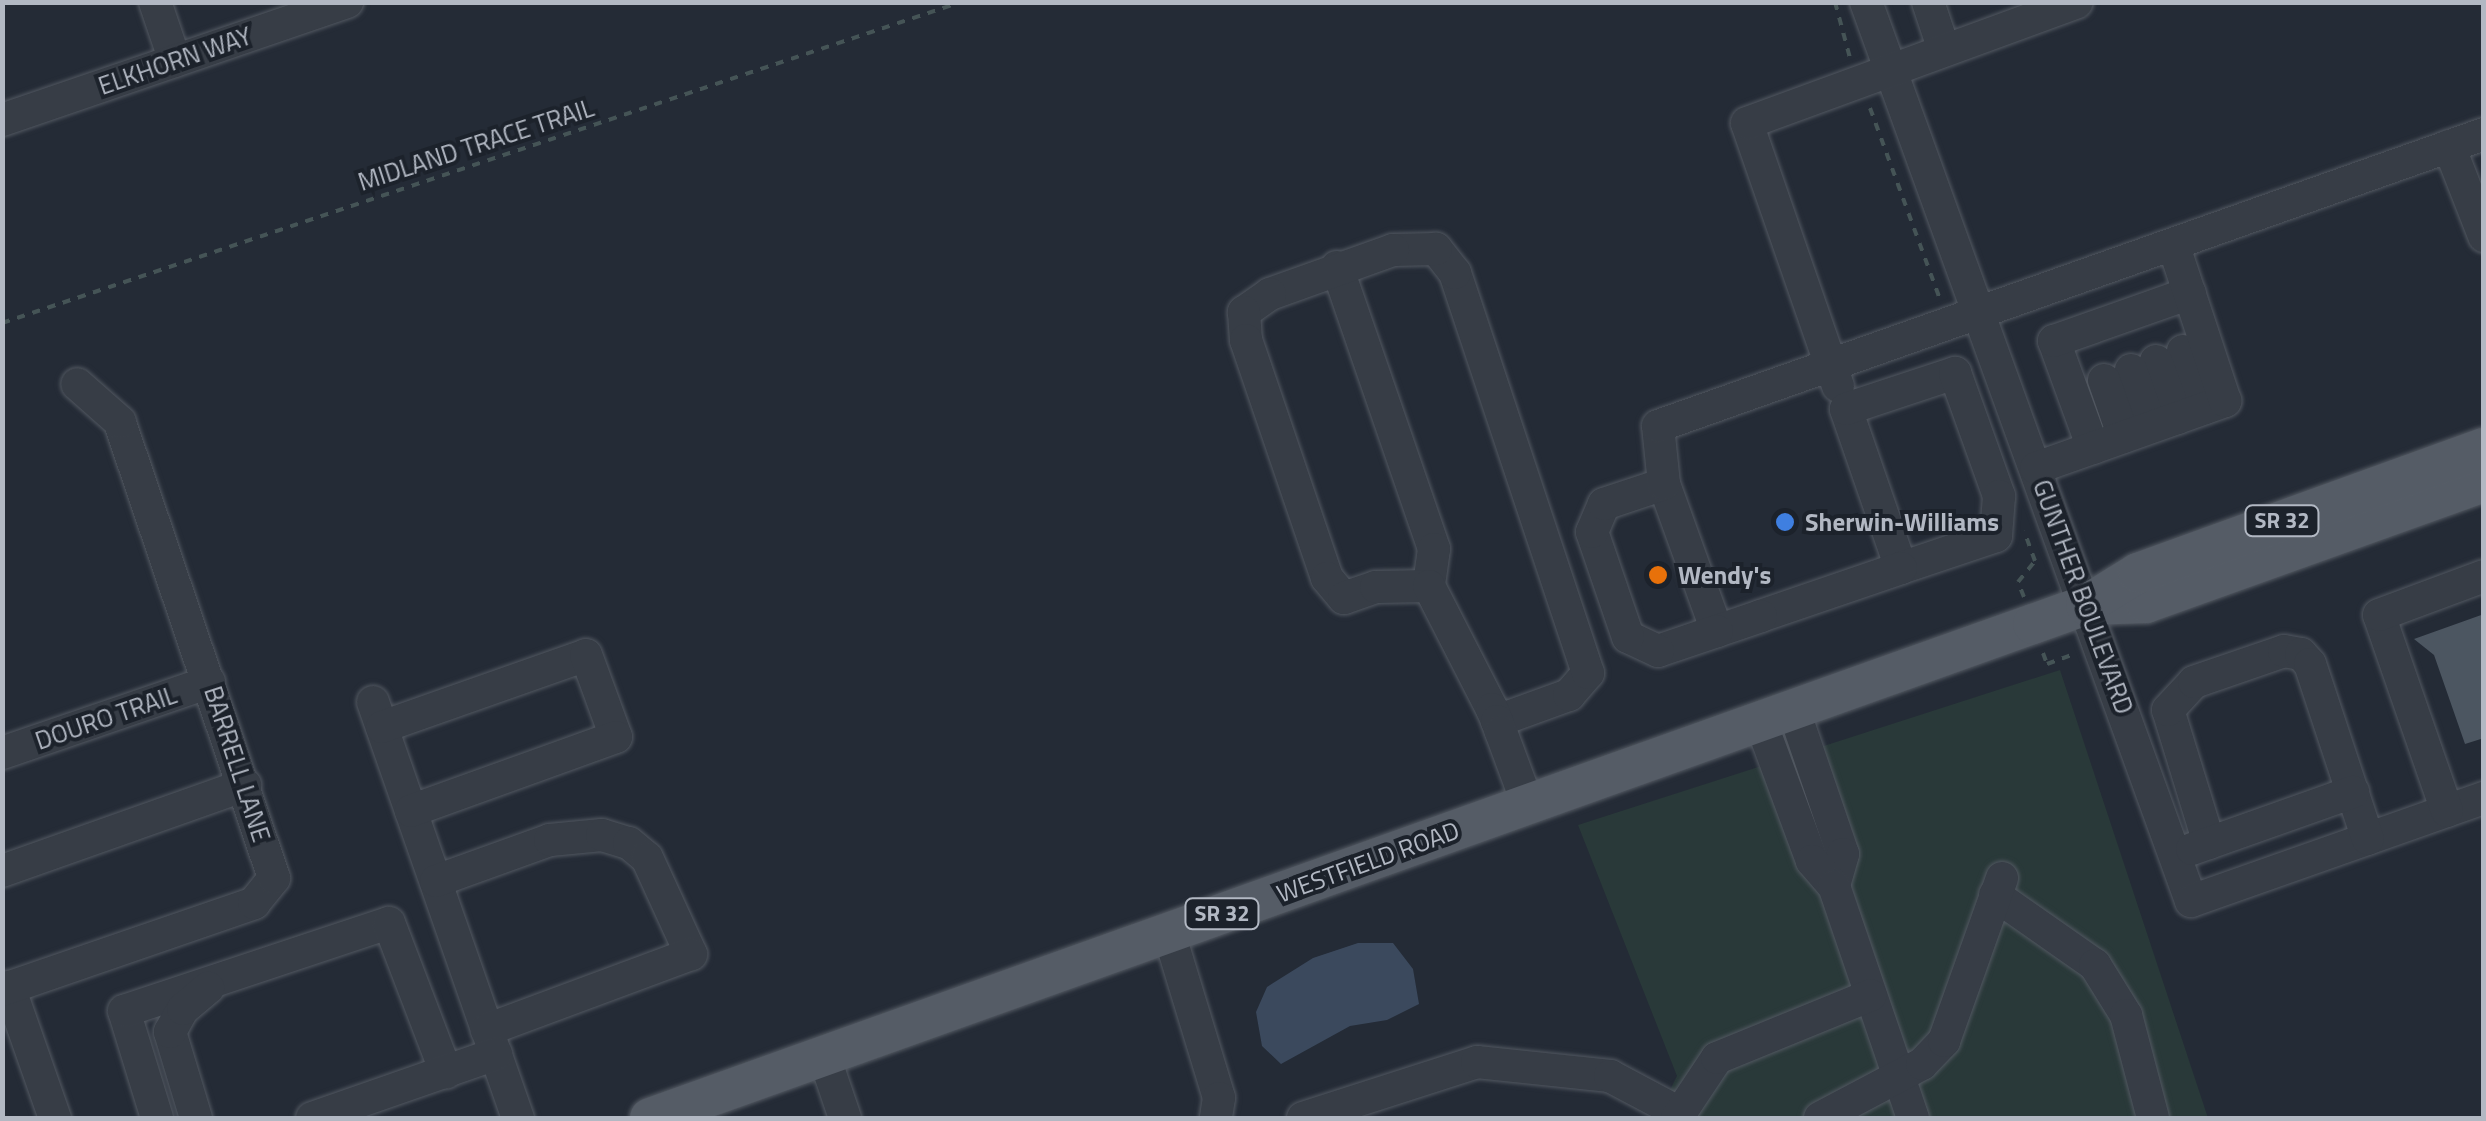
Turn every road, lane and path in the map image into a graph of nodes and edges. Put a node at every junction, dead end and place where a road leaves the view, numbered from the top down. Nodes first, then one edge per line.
1 (155, 2) edge
2 (348, 2) edge
3 (960, 2) edge
4 (1866, 2) edge
5 (1928, 2) edge
6 (2077, 2) edge
7 (1944, 50) junction
8 (176, 61) junction
9 (1890, 69) junction
10 (2, 120) edge
11 (2484, 134) edge
12 (2449, 146) junction
13 (2484, 236) edge
14 (2174, 244) junction
15 (1336, 266) junction
16 (1979, 313) junction
17 (2, 322) edge
18 (2139, 338) junction
19 (1832, 365) junction
20 (77, 384) dead end
21 (1846, 409) junction
22 (2150, 427) junction
23 (2484, 448) edge
24 (2038, 472) junction
25 (2484, 482) edge
26 (1664, 484) junction
27 (1997, 490) junction
28 (1902, 568) junction
29 (2484, 576) edge
30 (1429, 586) junction
31 (2086, 605) junction
32 (1717, 631) junction
33 (210, 682) junction
34 (1778, 717) junction
35 (1497, 721) junction
36 (2, 753) edge
37 (245, 785) junction
38 (2353, 792) junction
39 (2484, 798) edge
40 (1528, 806) junction
41 (411, 811) junction
42 (2447, 811) junction
43 (2368, 838) junction
44 (2209, 843) junction
45 (2175, 855) junction
46 (2, 871) edge
47 (436, 881) junction
48 (1169, 933) junction
49 (219, 979) junction
50 (6, 988) edge
51 (1871, 995) junction
52 (492, 1042) junction
53 (824, 1056) junction
54 (446, 1072) junction
55 (1898, 1075) junction
56 (1678, 1115) edge
57 (55, 1118) edge
58 (157, 1118) edge
59 (196, 1118) edge
60 (312, 1118) edge
61 (518, 1118) edge
62 (650, 1118) edge
63 (846, 1118) edge
64 (1216, 1118) edge
65 (1303, 1118) edge
66 (1820, 1118) edge
67 (1914, 1118) edge
68 (2154, 1118) edge

1 - 8 street
2 - 8 street, ELKHORN WAY
3 - 17 path, MIDLAND TRACE TRAIL
4 - 9 street, GUNTHER BOULEVARD
5 - 7 street
6 - 7 street
7 - 9 street
8 - 10 street, ELKHORN WAY
9 - 16 street, GUNTHER BOULEVARD
9 - 19 street
11 - 12 street
12 - 13 street
12 - 14 street
14 - 16 street
14 - 18 street
15 - 30 street
15 - 30 street
15 - 35 street
16 - 19 street
16 - 24 street, GUNTHER BOULEVARD
18 - 22 street
18 - 22 street
18 - 22 street
18 - 22 street
19 - 21 street
19 - 26 street
20 - 33 street, BARRELL LANE
21 - 27 street
21 - 28 street
22 - 24 street
23 - 31 main road, WESTFIELD ROAD / SR 32
24 - 27 street
24 - 31 street, GUNTHER BOULEVARD
25 - 31 main road, WESTFIELD ROAD / SR 32
26 - 32 street
26 - 32 street
27 - 28 street
28 - 32 street
29 - 42 street
30 - 35 street
31 - 34 main road, WESTFIELD ROAD / SR 32
31 - 45 street, GUNTHER BOULEVARD
33 - 36 street, DOURO TRAIL
33 - 37 street, BARRELL LANE
34 - 40 main road, WESTFIELD ROAD / SR 32
34 - 51 street
35 - 40 street
37 - 46 street
37 - 50 street, BARRELL LANE
38 - 43 street
38 - 44 street
38 - 44 street
39 - 42 street, GUNTHER BOULEVARD
40 - 48 main road, WESTFIELD ROAD / SR 32
41 - 41 street
41 - 47 street
42 - 43 street, GUNTHER BOULEVARD
43 - 45 street, GUNTHER BOULEVARD
44 - 45 street
47 - 52 street
47 - 52 street
48 - 53 main road, WESTFIELD ROAD / SR 32
48 - 64 street
49 - 54 street
49 - 58 street
49 - 59 street
50 - 57 street
51 - 55 street
51 - 56 street
52 - 54 street
52 - 61 street
53 - 62 main road, WESTFIELD ROAD / SR 32
53 - 63 street
54 - 60 street
55 - 66 street
55 - 67 street
55 - 68 street
56 - 65 street

